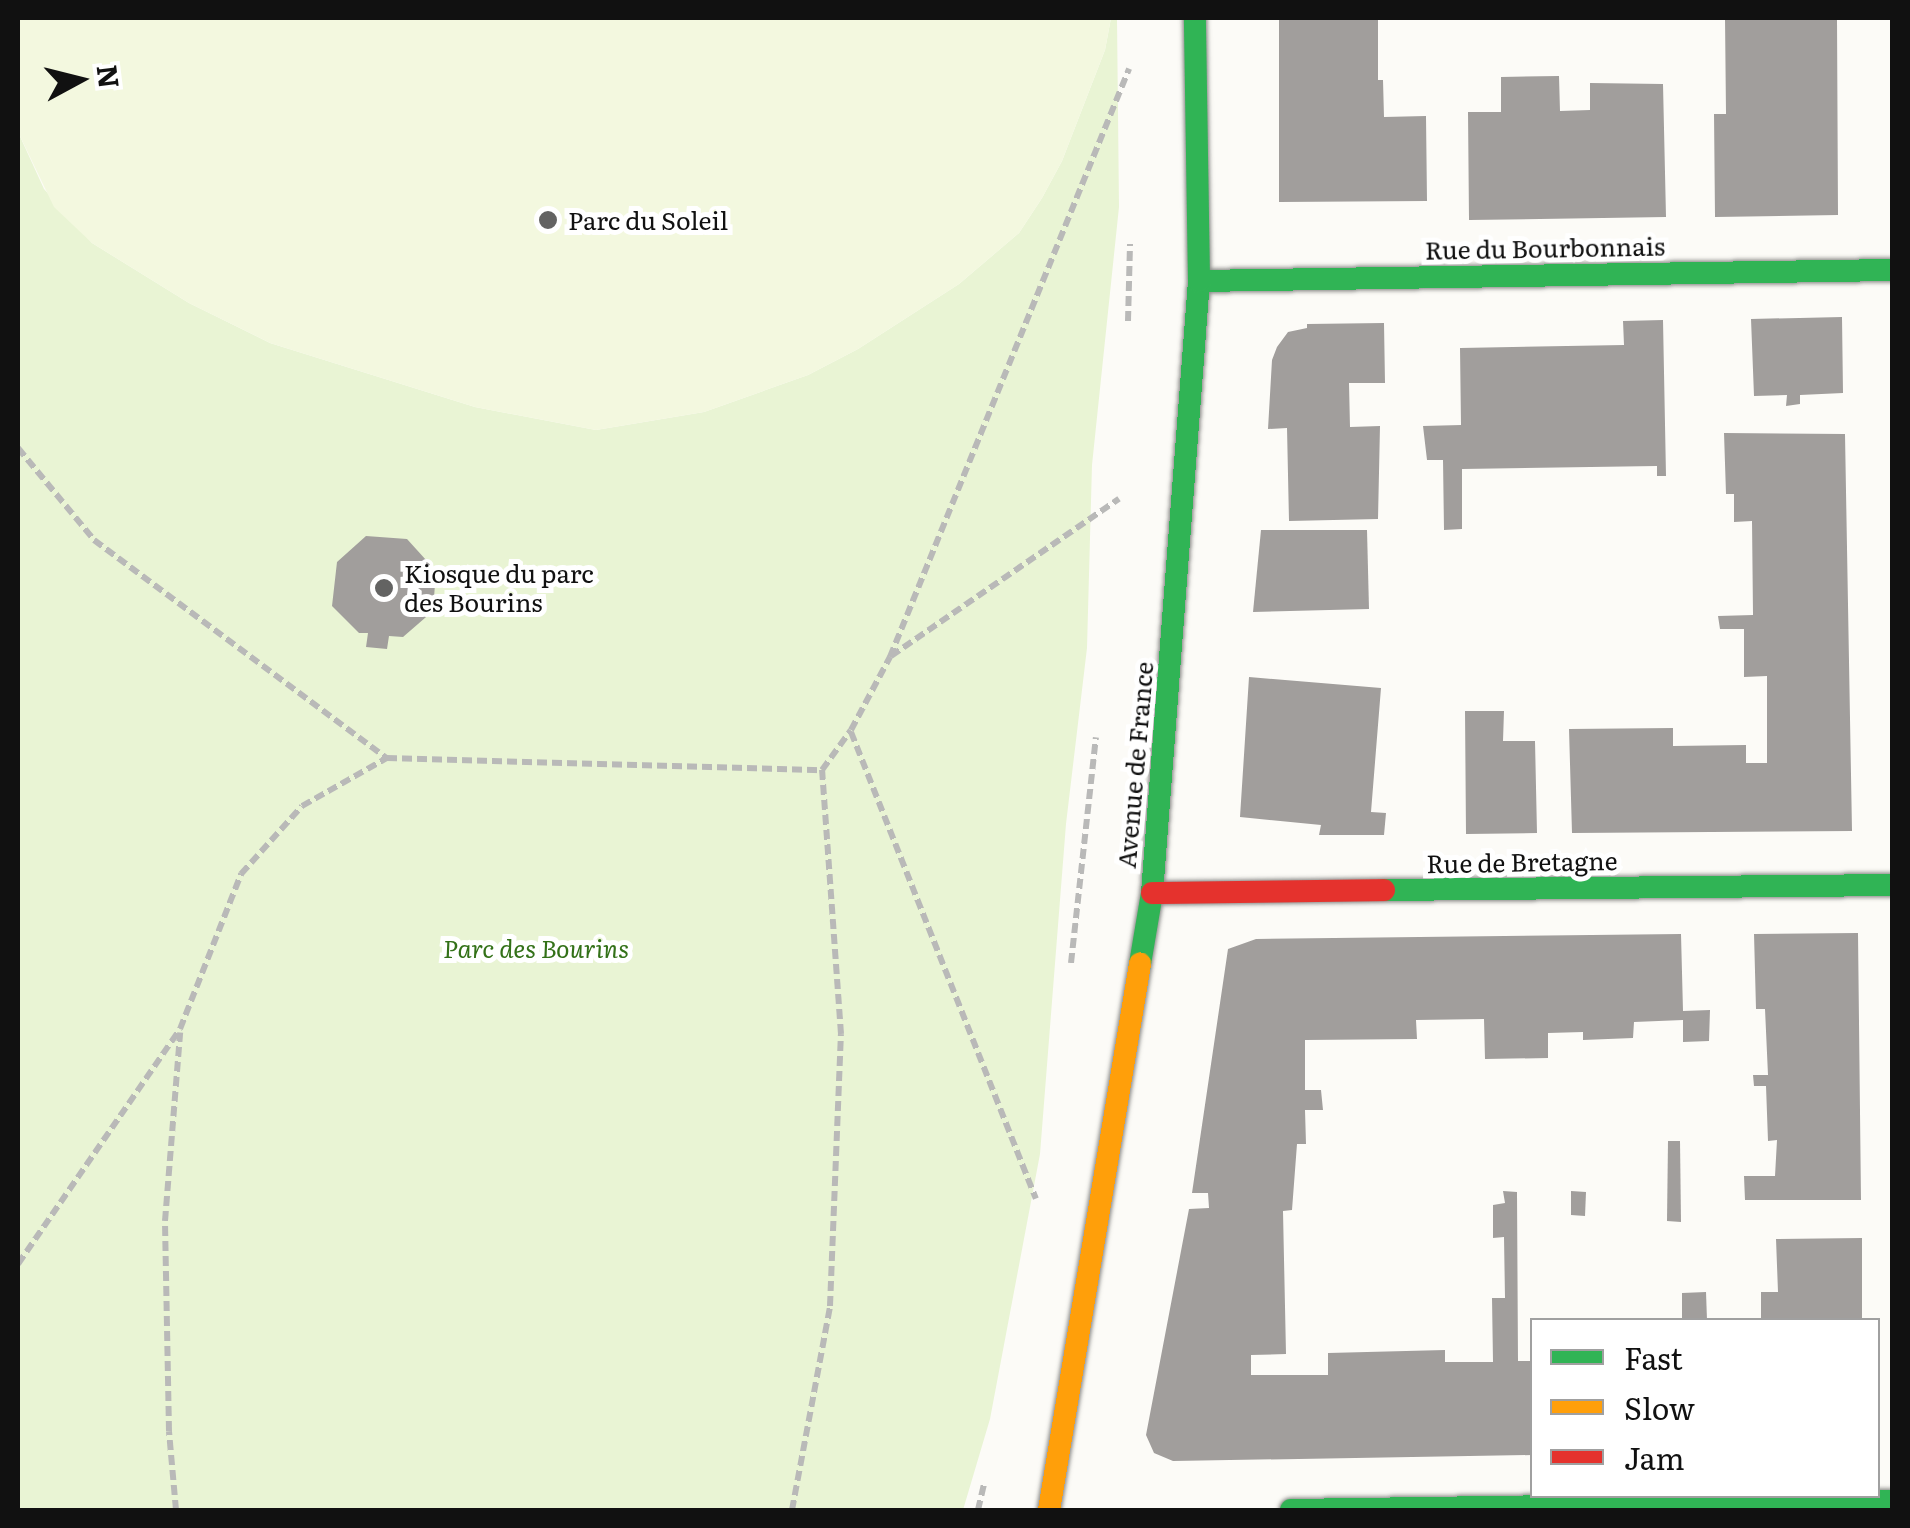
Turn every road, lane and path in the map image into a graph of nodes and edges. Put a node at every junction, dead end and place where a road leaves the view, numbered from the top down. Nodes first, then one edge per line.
1 (1195, 18) edge
2 (1136, 88) dead end
3 (1131, 225) dead end
4 (1892, 270) edge
5 (1199, 281) junction
6 (1127, 342) dead end
7 (18, 448) edge
8 (1119, 517) dead end
9 (890, 657) junction
10 (851, 730) junction
11 (1096, 732) dead end
12 (386, 758) junction
13 (822, 770) junction
14 (1892, 885) edge
15 (1152, 894) junction
16 (1071, 966) dead end
17 (180, 1030) junction
18 (1037, 1202) dead end
19 (18, 1264) edge
20 (988, 1468) dead end
21 (1892, 1500) edge
22 (176, 1510) edge
23 (792, 1510) edge
24 (978, 1510) edge
25 (1049, 1510) edge
26 (1291, 1510) edge

1 - 5 street, Avenue de France
2 - 9 path
3 - 6 path
4 - 5 street, Rue du Bourbonnais
5 - 15 street, Avenue de France
7 - 12 path
8 - 9 path
9 - 10 path
10 - 13 path
10 - 18 path
11 - 16 path
12 - 13 path
12 - 17 path
13 - 23 path
14 - 15 street, Rue de Bretagne
15 - 25 street, Avenue de France
17 - 19 path
17 - 22 path
20 - 24 path
21 - 26 street

